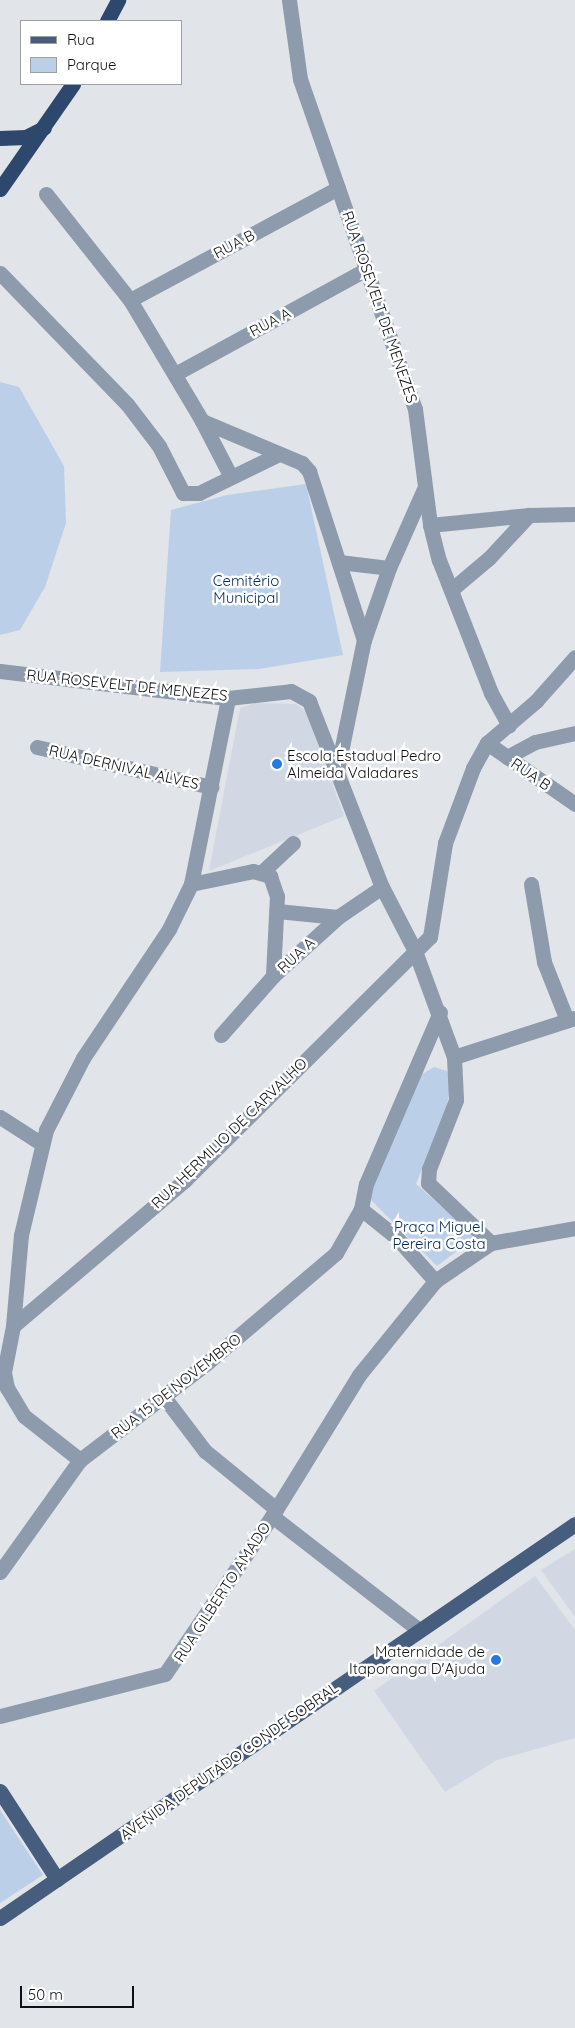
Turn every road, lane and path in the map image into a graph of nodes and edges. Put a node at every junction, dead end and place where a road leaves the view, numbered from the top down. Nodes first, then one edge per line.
1 (118, 0) edge
2 (289, 0) edge
3 (108, 20) edge
4 (72, 85) edge
5 (46, 128) junction
6 (0, 138) edge
7 (338, 188) junction
8 (0, 190) edge
9 (46, 194) dead end
10 (365, 270) junction
11 (0, 274) edge
12 (130, 300) junction
13 (175, 374) junction
14 (202, 421) junction
15 (279, 454) junction
16 (232, 477) junction
17 (424, 489) junction
18 (575, 514) edge
19 (529, 515) junction
20 (430, 525) junction
21 (339, 562) junction
22 (389, 568) junction
23 (451, 590) junction
24 (364, 640) junction
25 (575, 658) edge
26 (0, 671) edge
27 (228, 698) junction
28 (509, 724) junction
29 (575, 733) edge
30 (487, 743) junction
31 (37, 747) dead end
32 (508, 757) junction
33 (337, 772) junction
34 (211, 787) junction
35 (575, 804) edge
36 (293, 843) dead end
37 (263, 871) junction
38 (191, 884) junction
39 (531, 884) dead end
40 (382, 887) junction
41 (276, 911) junction
42 (338, 916) junction
43 (415, 951) junction
44 (273, 976) junction
45 (440, 1012) junction
46 (571, 1019) edge
47 (220, 1035) dead end
48 (454, 1057) junction
49 (0, 1117) edge
50 (42, 1144) junction
51 (361, 1209) junction
52 (575, 1228) edge
53 (491, 1243) junction
54 (435, 1281) junction
55 (13, 1326) junction
56 (164, 1397) junction
57 (80, 1460) junction
58 (274, 1513) junction
59 (575, 1524) edge
60 (0, 1572) edge
61 (419, 1630) junction
62 (0, 1716) edge
63 (0, 1791) edge
64 (57, 1879) junction
65 (0, 1918) edge

1 - 3 highway
2 - 7 street, RUA ROSEVELT DE MENEZES
4 - 5 highway
5 - 6 highway
5 - 8 highway
7 - 10 street, RUA ROSEVELT DE MENEZES
7 - 12 street, RUA B
9 - 12 street
10 - 13 street, RUA A
10 - 17 street, RUA ROSEVELT DE MENEZES
11 - 16 street
12 - 13 street
13 - 14 street
14 - 15 street
14 - 16 street
15 - 16 street
15 - 21 street
17 - 20 street, RUA ROSEVELT DE MENEZES
17 - 22 street
18 - 19 street
19 - 20 street
19 - 23 street
20 - 23 street, RUA ROSEVELT DE MENEZES
21 - 22 street
21 - 24 street
22 - 24 street
23 - 28 street, RUA ROSEVELT DE MENEZES
24 - 33 street
25 - 28 street
26 - 27 street, RUA ROSEVELT DE MENEZES
27 - 33 street, RUA ROSEVELT DE MENEZES
27 - 34 street
28 - 30 street
29 - 32 street
30 - 32 street, RUA B
30 - 43 street
31 - 34 street, RUA DERNIVAL ALVES
32 - 35 street, RUA B
33 - 40 street, RUA ROSEVELT DE MENEZES
34 - 38 street
36 - 37 street
37 - 38 street
37 - 41 street
38 - 50 street
39 - 46 street
40 - 42 street, RUA A
40 - 43 street, RUA ROSEVELT DE MENEZES
41 - 42 street
41 - 44 street
42 - 44 street, RUA A
43 - 45 street, RUA ROSEVELT DE MENEZES
43 - 55 street, RUA HERMILIO DE CARVALHO
44 - 47 street, RUA A
45 - 48 street
45 - 51 street
46 - 48 street
48 - 53 street
49 - 50 street
50 - 55 street
51 - 54 street
51 - 56 street, RUA 15 DE NOVEMBRO
52 - 53 street
53 - 54 street
54 - 58 street, RUA GILBERTO AMADO
55 - 57 street
56 - 57 street, RUA 15 DE NOVEMBRO
56 - 58 street
57 - 60 street, RUA 15 DE NOVEMBRO
58 - 61 street
58 - 62 street, RUA GILBERTO AMADO
59 - 61 main road, AVENIDA DEPUTADO CONDE SOBRAL
61 - 64 main road, AVENIDA DEPUTADO CONDE SOBRAL
63 - 64 main road
64 - 65 main road, AVENIDA DEPUTADO CONDE SOBRAL

